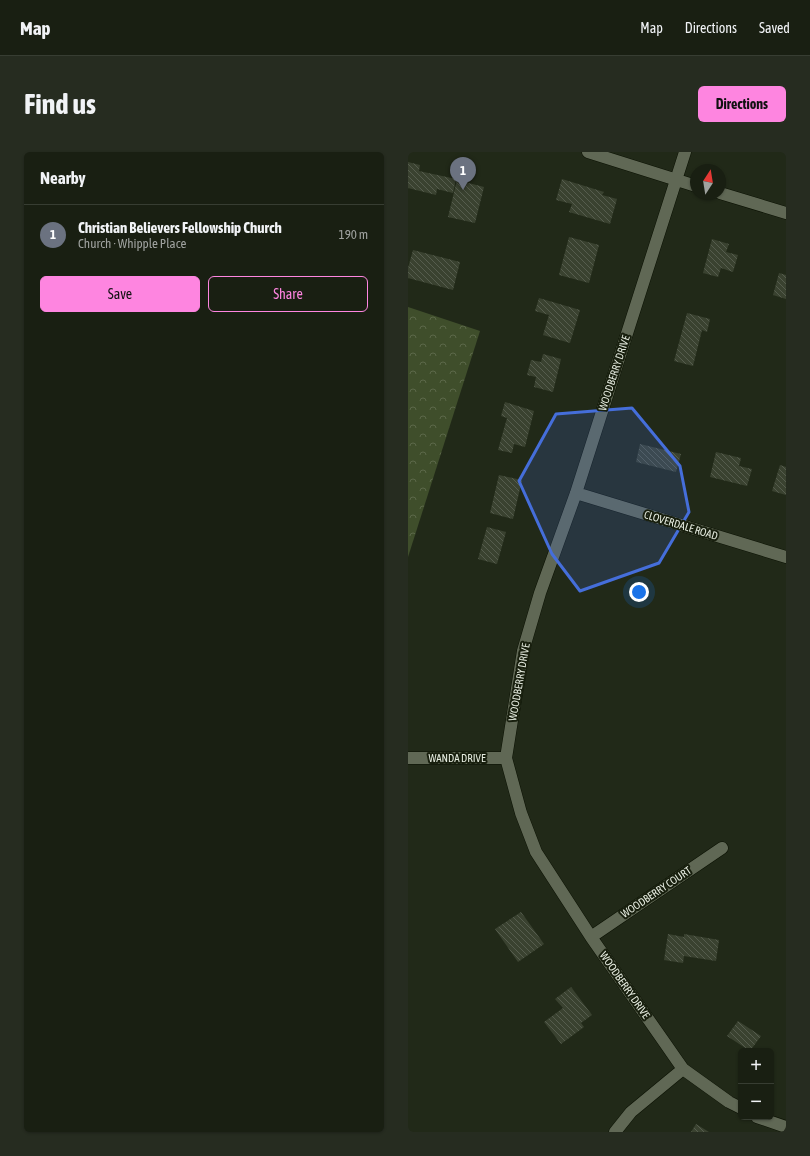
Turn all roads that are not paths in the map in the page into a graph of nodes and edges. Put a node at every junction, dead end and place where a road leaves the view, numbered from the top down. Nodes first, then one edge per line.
1 (588, 152) edge
2 (685, 152) edge
3 (676, 179) junction
4 (690, 184) edge
5 (726, 195) edge
6 (786, 213) edge
7 (576, 493) junction
8 (786, 557) edge
9 (408, 758) edge
10 (506, 758) junction
11 (722, 848) dead end
12 (590, 937) junction
13 (683, 1069) junction
14 (738, 1106) edge
15 (766, 1120) edge
16 (786, 1127) edge
17 (615, 1132) edge

1 - 3 street
2 - 3 street, WOODBERRY DRIVE
3 - 4 street
3 - 7 street, WOODBERRY DRIVE
5 - 6 street
7 - 8 street, CLOVERDALE ROAD
7 - 10 street, WOODBERRY DRIVE
9 - 10 street, WANDA DRIVE
10 - 12 street, WOODBERRY DRIVE
11 - 12 street, WOODBERRY COURT
12 - 13 street, WOODBERRY DRIVE
13 - 14 street, WOODBERRY DRIVE
13 - 17 street
15 - 16 street

